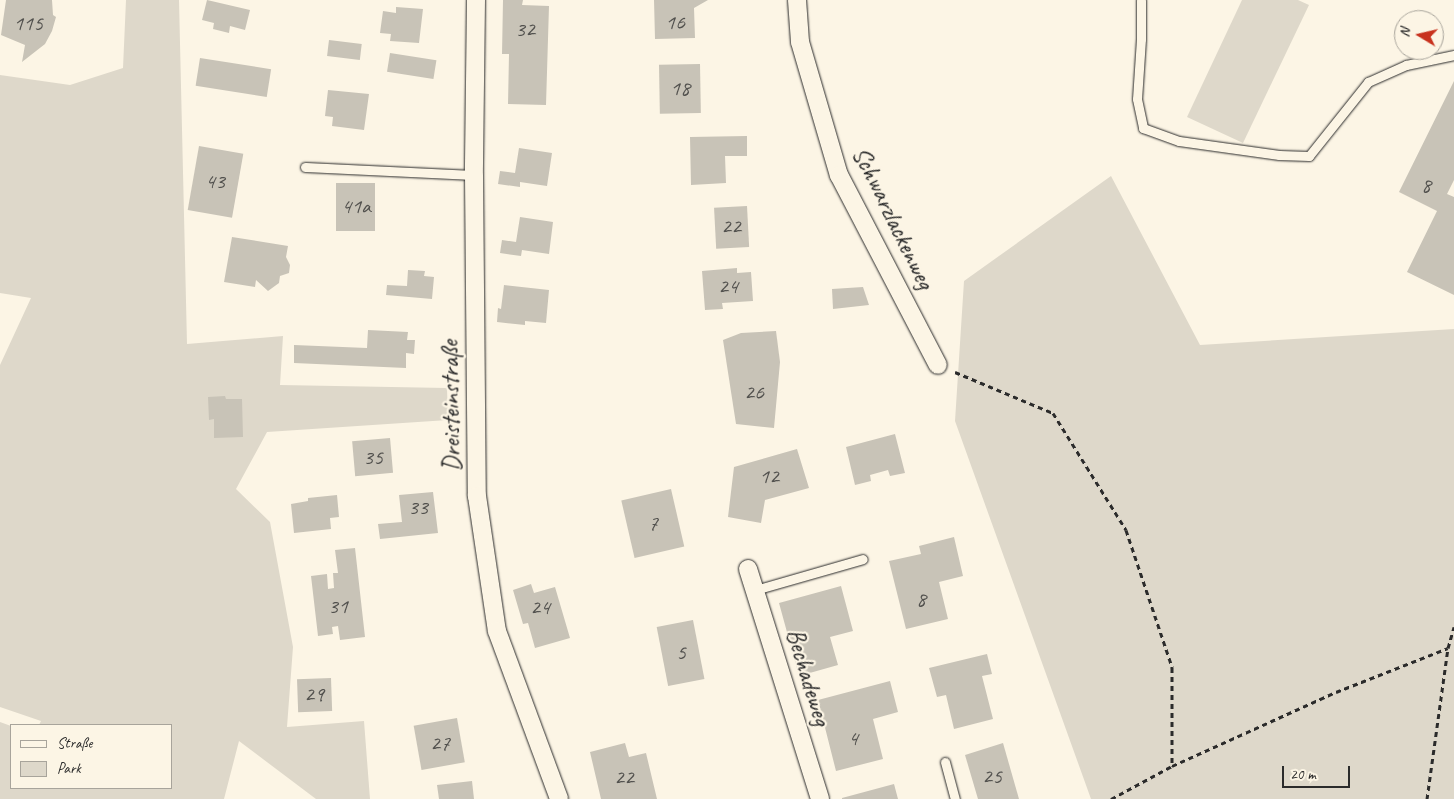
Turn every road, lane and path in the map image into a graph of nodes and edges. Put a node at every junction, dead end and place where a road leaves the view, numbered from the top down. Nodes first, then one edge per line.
1 (476, 0) edge
2 (797, 0) edge
3 (1141, 0) edge
4 (1454, 55) edge
5 (305, 167) dead end
6 (474, 175) junction
7 (938, 366) joint
8 (864, 560) dead end
9 (748, 570) dead end
10 (754, 590) junction
11 (1454, 627) edge
12 (1448, 648) junction
13 (945, 762) dead end
14 (1172, 766) junction
15 (559, 799) edge
16 (820, 799) edge
17 (955, 799) edge
18 (1111, 799) edge
19 (1427, 799) edge

1 - 6 street, Dreisteinstraße
2 - 7 street, Schwarzlackenweg
3 - 4 lane
5 - 6 lane
6 - 15 street, Dreisteinstraße
7 - 14 path
8 - 10 lane
9 - 10 street, Bechadeweg
10 - 16 street, Bechadeweg
11 - 12 path
12 - 14 path
12 - 19 path
13 - 17 lane
14 - 18 path

